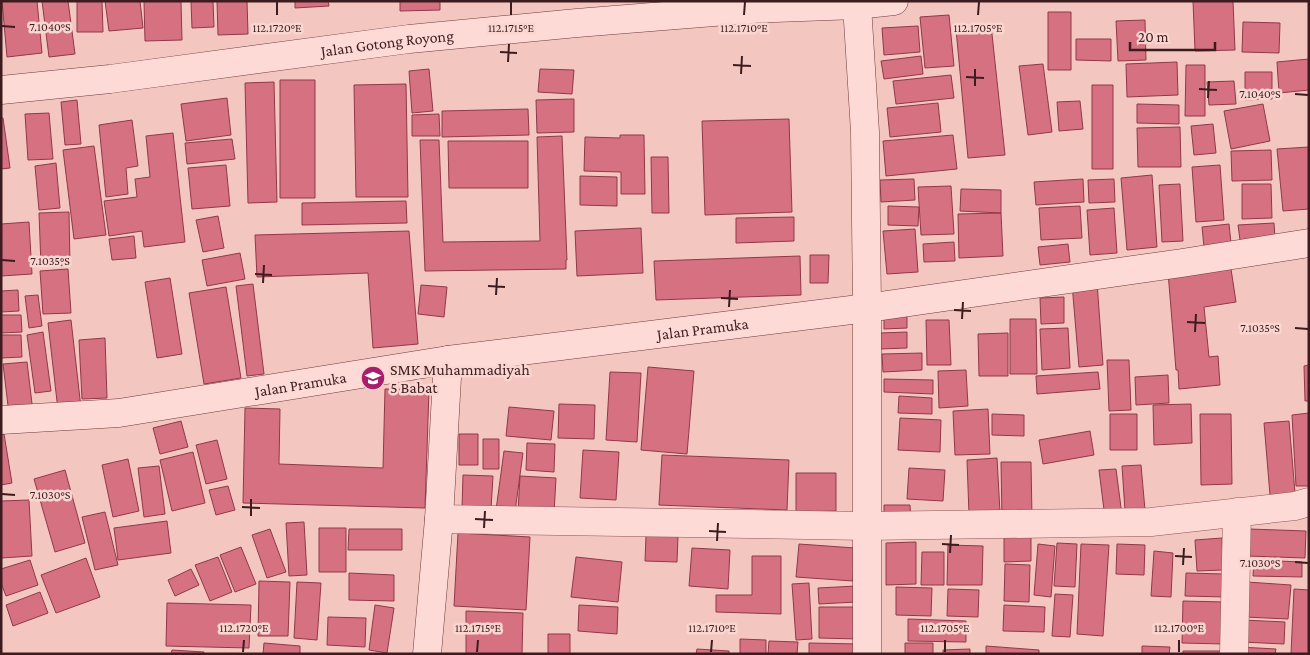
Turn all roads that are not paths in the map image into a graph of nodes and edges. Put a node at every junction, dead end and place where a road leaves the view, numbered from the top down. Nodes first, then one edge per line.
1 (894, 1) edge
2 (857, 3) edge
3 (1, 90) edge
4 (1309, 243) edge
5 (867, 308) junction
6 (448, 360) junction
7 (1, 420) edge
8 (1309, 502) edge
9 (1237, 512) junction
10 (439, 519) junction
11 (866, 526) junction
12 (427, 654) edge
13 (867, 654) edge
14 (1234, 654) edge

1 - 2 street, Jalan Gotong Royong
2 - 3 street, Jalan Gotong Royong
2 - 5 street
4 - 5 street, Jalan Pramuka
5 - 6 street, Jalan Pramuka
5 - 11 street
6 - 7 street, Jalan Pramuka
6 - 10 street
8 - 9 street
9 - 11 street
9 - 14 street
10 - 11 street
10 - 12 street
11 - 13 street

